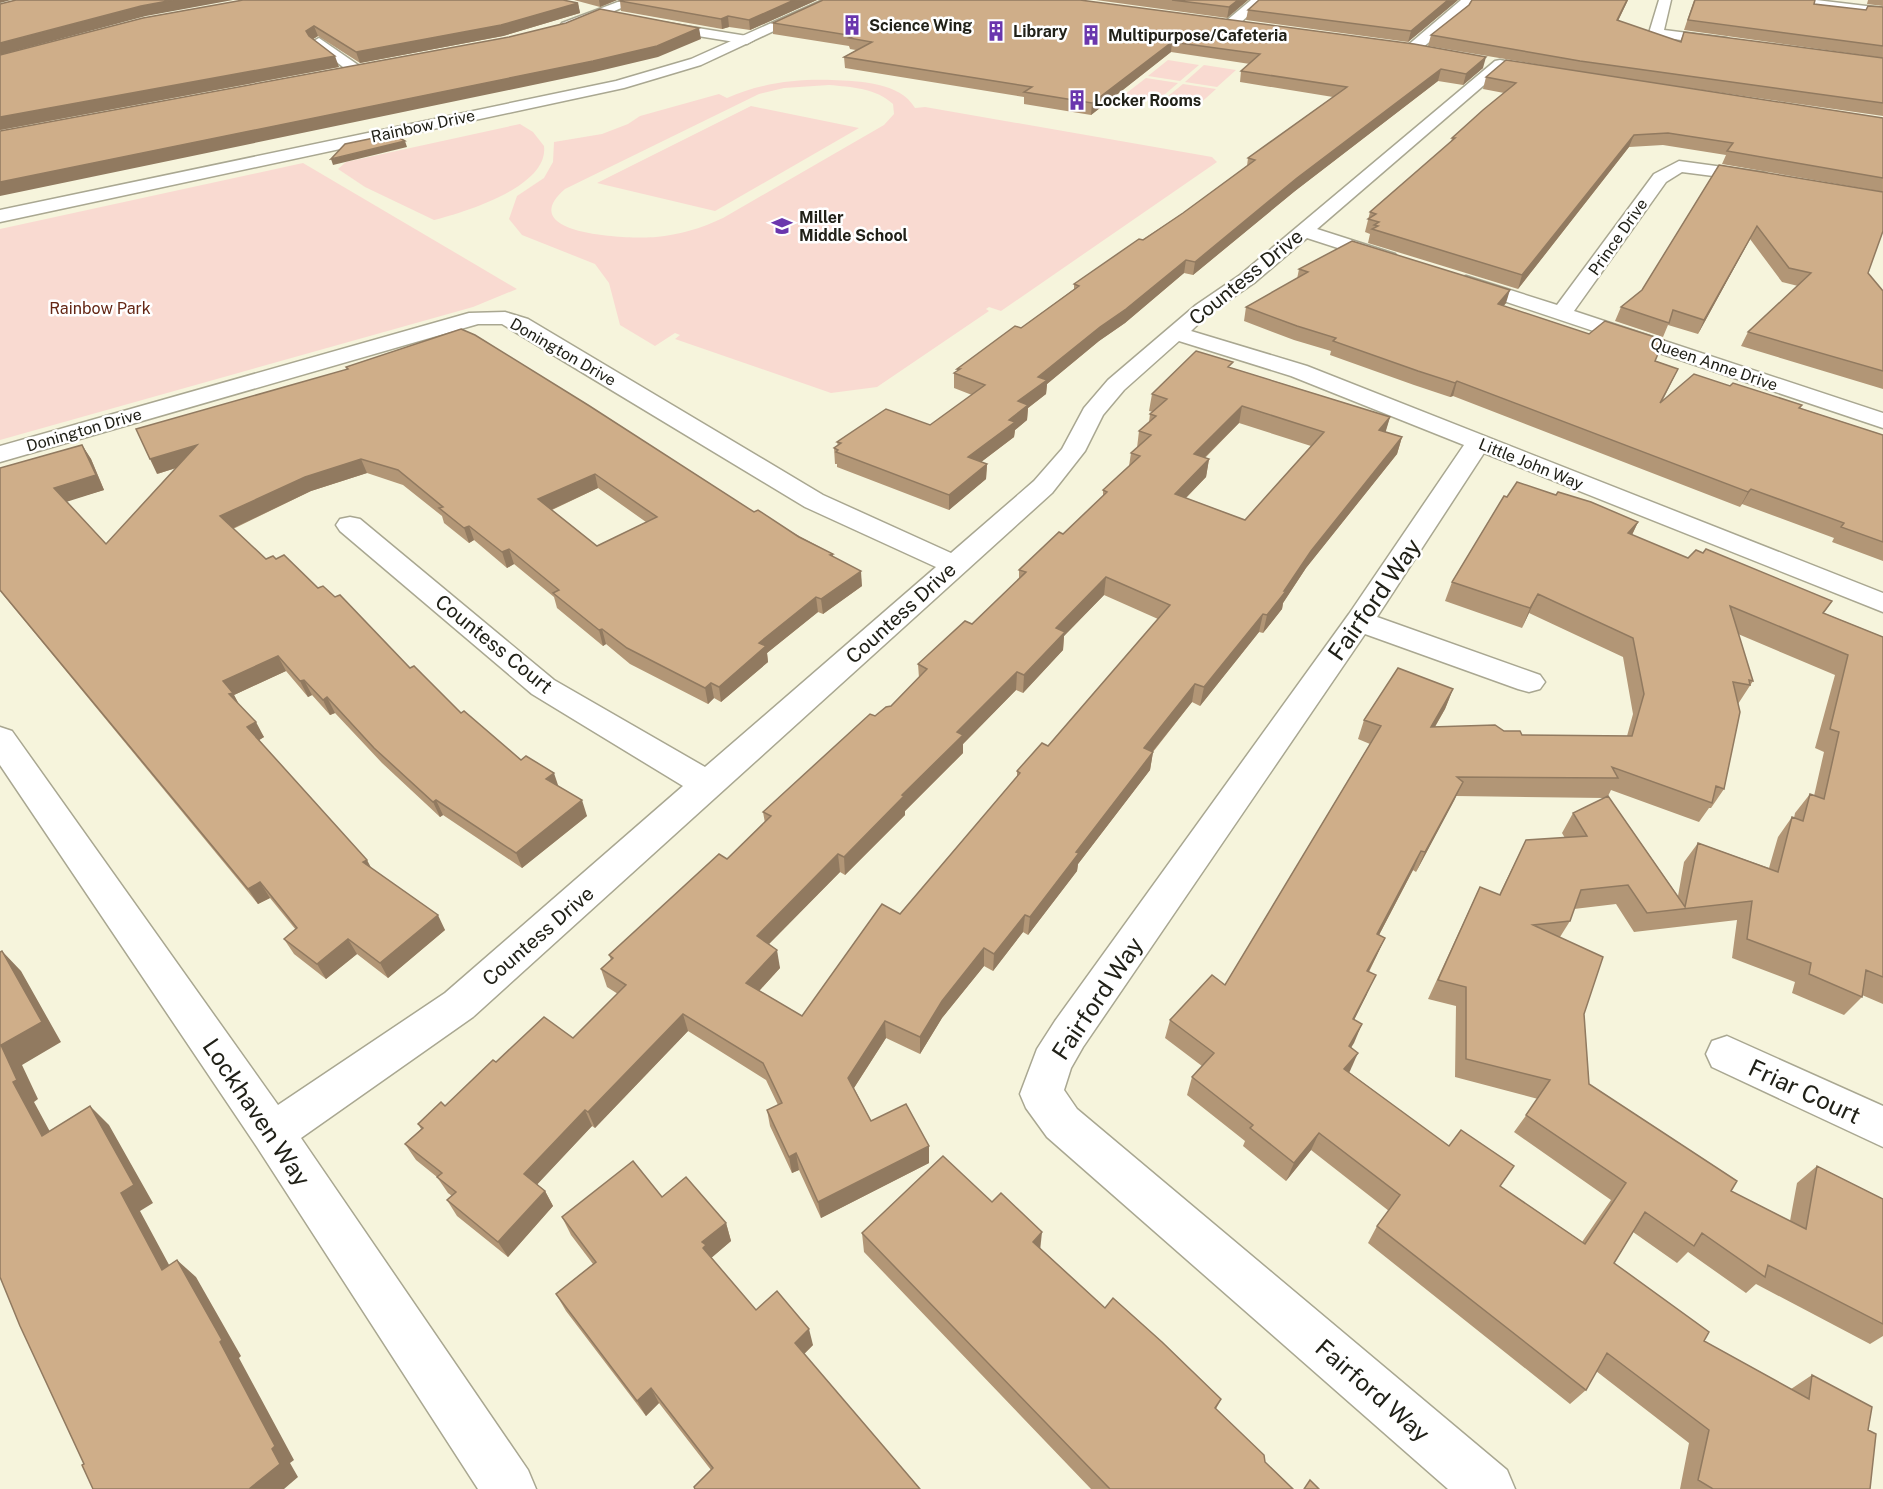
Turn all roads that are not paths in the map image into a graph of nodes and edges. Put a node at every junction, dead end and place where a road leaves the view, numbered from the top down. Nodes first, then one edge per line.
1 (634, 0) edge
2 (834, 0) edge
3 (1259, 0) edge
4 (1468, 0) edge
5 (1665, 0) edge
6 (1784, 0) edge
7 (1843, 3) edge
8 (581, 6) dead end
9 (603, 12) junction
10 (1883, 12) edge
11 (623, 18) edge
12 (641, 22) edge
13 (1254, 27) edge
14 (554, 30) edge
15 (747, 40) junction
16 (319, 42) edge
17 (1744, 44) edge
18 (1393, 46) edge
19 (1412, 48) junction
20 (1435, 52) edge
21 (1497, 64) edge
22 (333, 74) edge
23 (1777, 180) edge
24 (0, 216) edge
25 (1304, 231) junction
26 (1407, 264) edge
27 (1442, 274) edge
28 (1562, 313) junction
29 (1176, 333) junction
30 (1883, 421) edge
31 (1478, 443) junction
32 (0, 454) edge
33 (350, 525) dead end
34 (955, 566) junction
35 (1883, 603) edge
36 (1359, 621) junction
37 (1529, 682) dead end
38 (0, 739) edge
39 (709, 785) junction
40 (1727, 1054) dead end
41 (1883, 1127) edge
42 (272, 1133) junction
43 (509, 1489) edge
44 (1488, 1489) edge

1 - 9 street
2 - 15 street, Rainbow Drive
3 - 13 street
4 - 19 street
5 - 17 street
6 - 7 street
7 - 10 street
8 - 9 street
9 - 11 street
9 - 14 street
12 - 15 street
15 - 24 street, Rainbow Drive
16 - 22 street
18 - 19 street
19 - 20 street
21 - 25 street, Countess Drive
23 - 28 street, Prince Drive
25 - 26 street
25 - 29 street, Countess Drive
27 - 28 street, Queen Anne Drive
28 - 30 street, Queen Anne Drive
29 - 31 street, Little John Way
29 - 34 street, Countess Drive
31 - 35 street, Little John Way
31 - 36 street, Fairford Way
32 - 34 street, Donington Drive
33 - 39 street, Countess Court
34 - 39 street, Countess Drive
36 - 37 street
36 - 44 street, Fairford Way
38 - 42 street, Lockhaven Way
39 - 42 street, Countess Drive
40 - 41 street, Friar Court
42 - 43 street, Lockhaven Way

